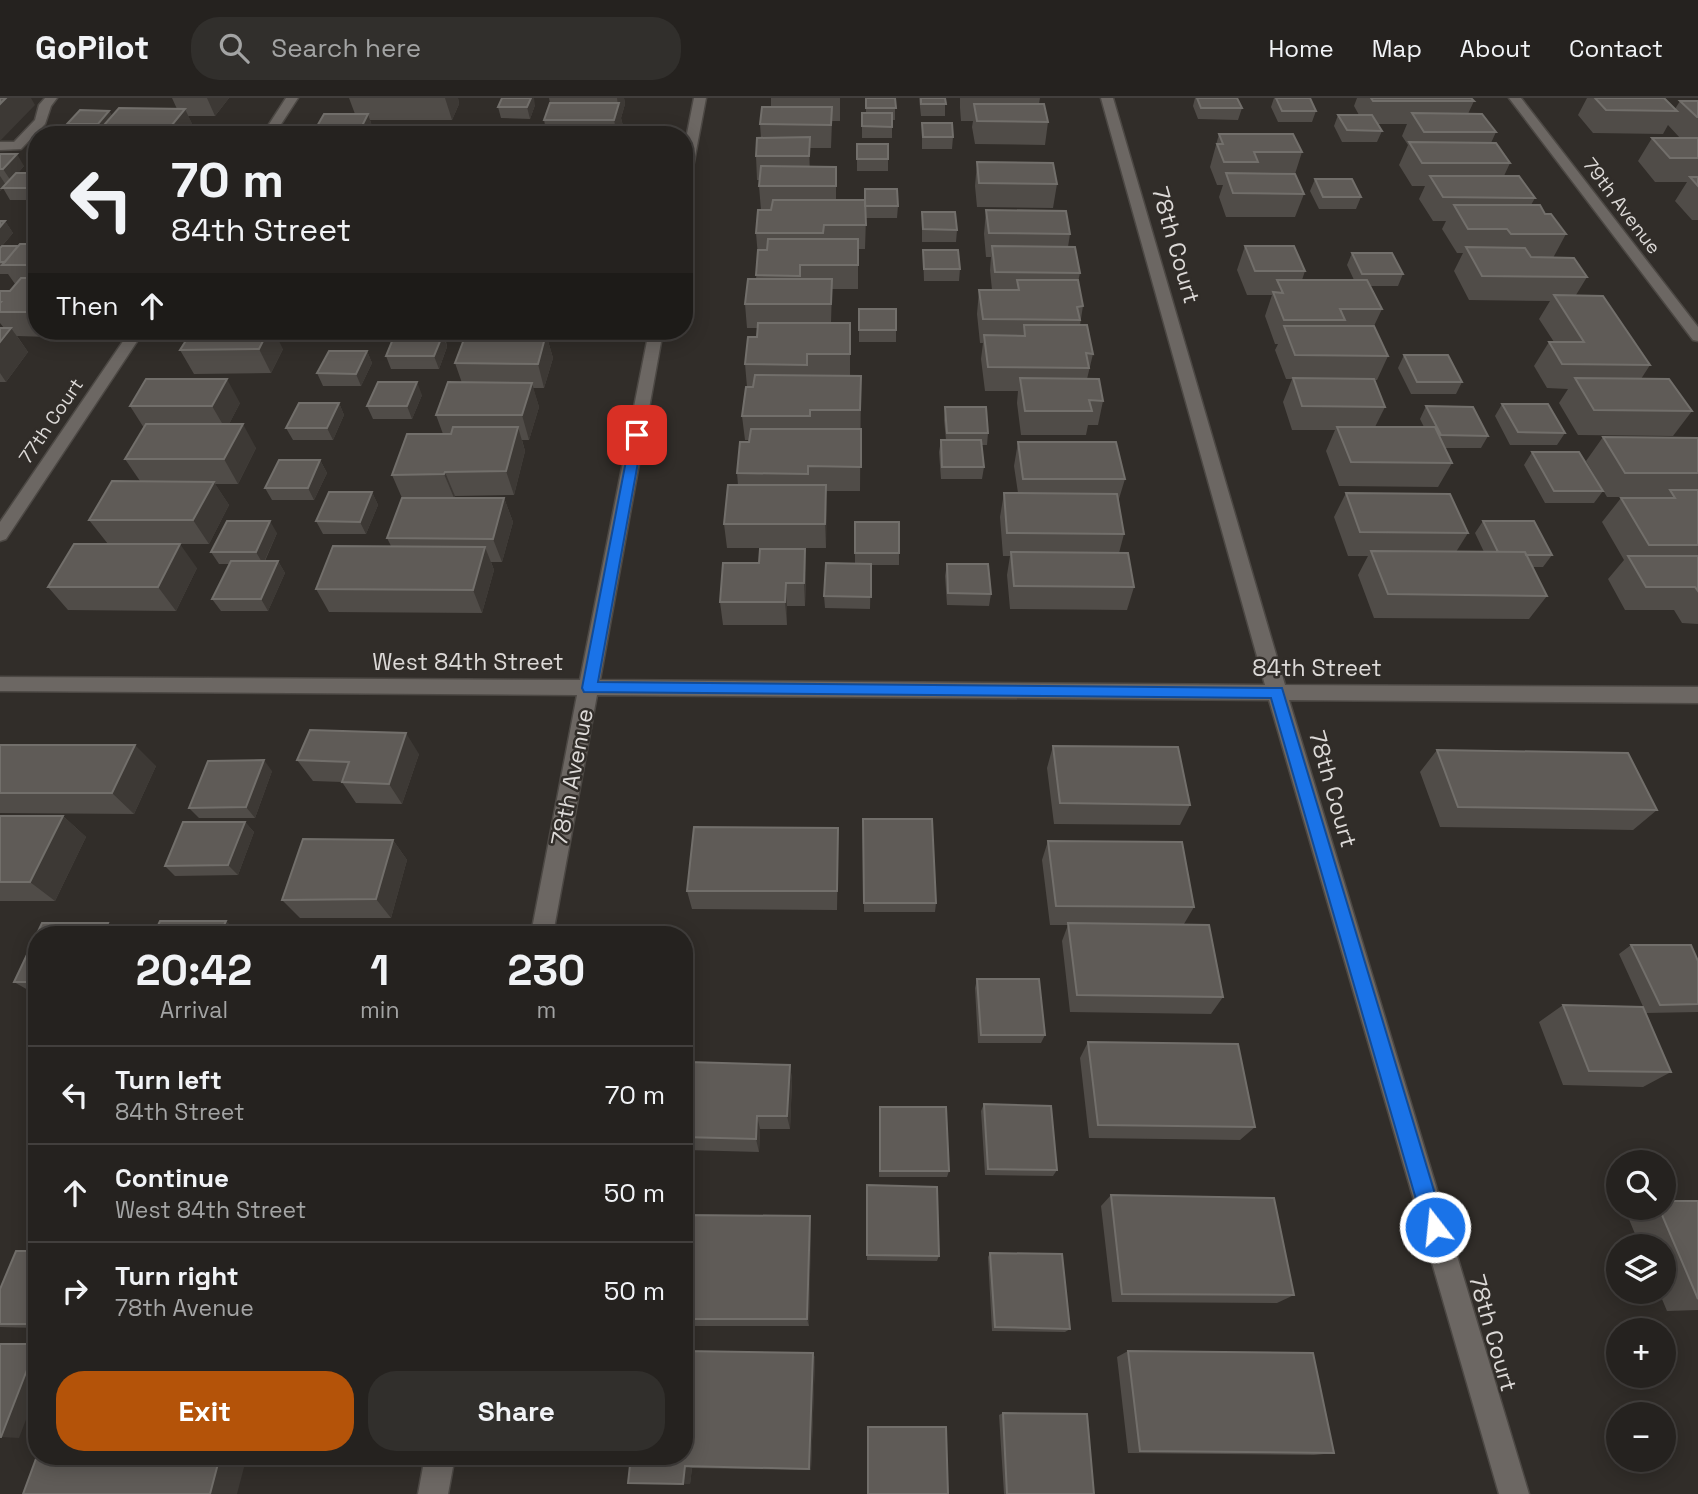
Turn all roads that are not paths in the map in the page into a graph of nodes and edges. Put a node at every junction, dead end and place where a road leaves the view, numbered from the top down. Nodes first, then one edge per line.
1 (51, 98) edge
2 (292, 98) edge
3 (700, 98) edge
4 (1107, 98) edge
5 (1515, 98) edge
6 (36, 126) edge
7 (274, 126) edge
8 (28, 135) edge
9 (693, 135) edge
10 (0, 146) edge
11 (1698, 337) edge
12 (131, 340) edge
13 (654, 340) edge
14 (0, 535) edge
15 (0, 684) edge
16 (589, 688) junction
17 (935, 690) joint
18 (1277, 692) junction
19 (1698, 695) edge
20 (544, 926) edge
21 (438, 1465) edge
22 (433, 1494) edge
23 (1514, 1494) edge

1 - 6 street
2 - 7 street
3 - 9 street
4 - 18 street, 78th Court
5 - 11 street, 79th Avenue
8 - 10 street
12 - 14 street, 77th Court
13 - 16 street, 78th Avenue
15 - 16 street, West 84th Street
16 - 17 street, West 84th Street
16 - 20 street, 78th Avenue
17 - 18 street, 84th Street
18 - 19 street, 84th Street
18 - 23 street, 78th Court
21 - 22 street

